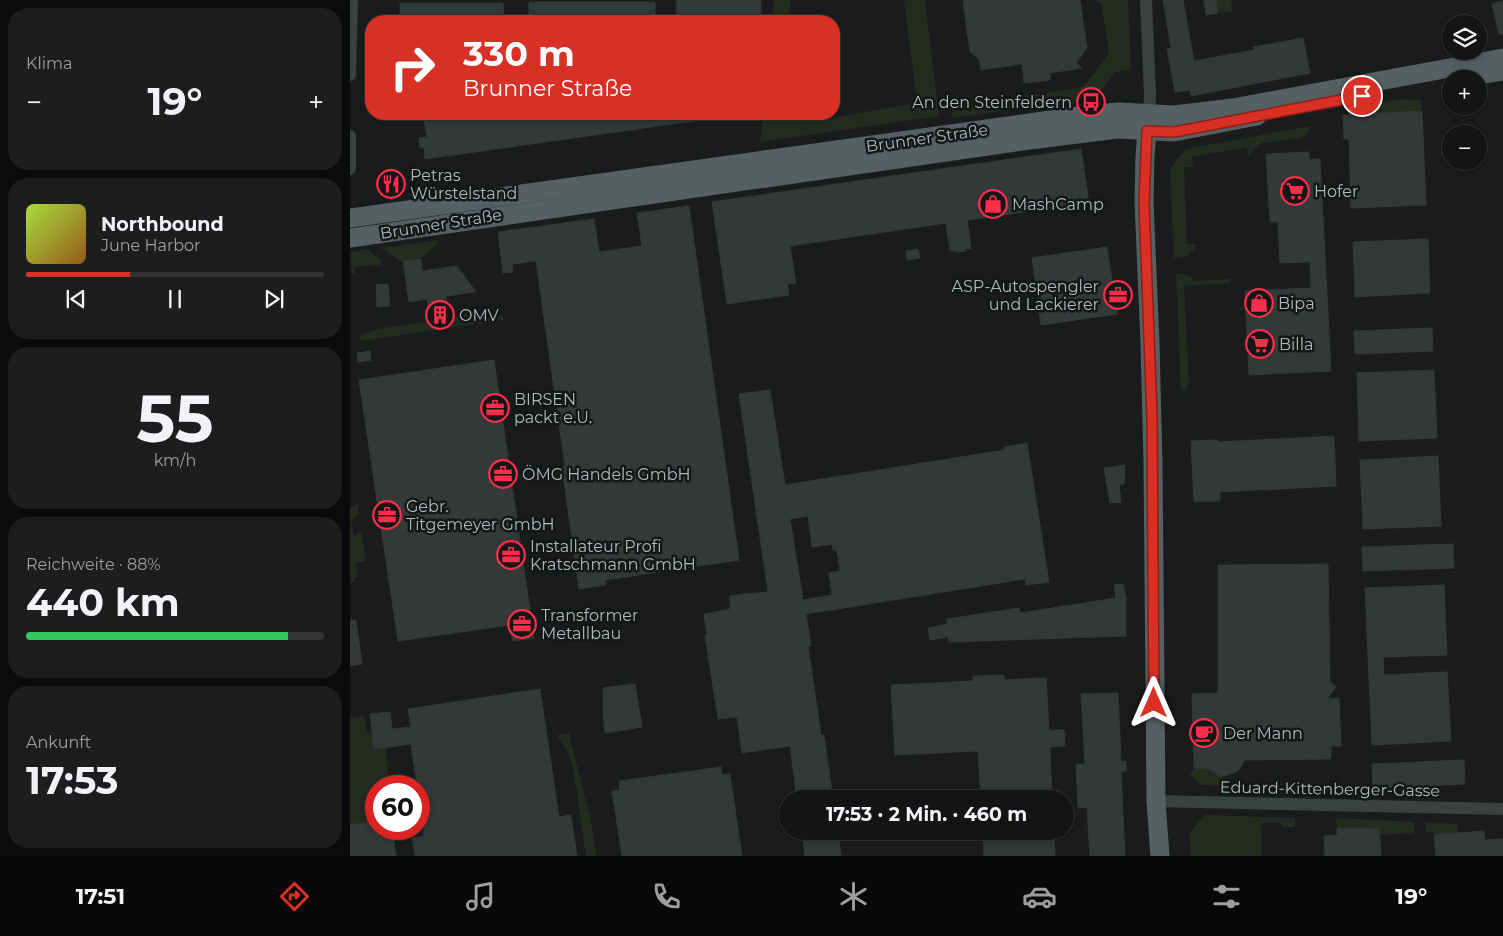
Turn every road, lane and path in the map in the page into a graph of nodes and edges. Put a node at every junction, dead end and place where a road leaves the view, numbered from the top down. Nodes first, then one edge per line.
1 (352, 0) edge
2 (1146, 0) edge
3 (1503, 58) edge
4 (1503, 71) edge
5 (1487, 74) edge
6 (350, 75) edge
7 (1442, 81) edge
8 (1148, 122) junction
9 (350, 136) edge
10 (350, 169) edge
11 (350, 218) edge
12 (350, 238) edge
13 (1156, 801) junction
14 (1503, 809) edge
15 (1160, 856) edge

1 - 6 street
2 - 8 street
3 - 8 main road, Brunner Straße
4 - 5 main road
7 - 8 main road, Brunner Straße
8 - 11 main road, Brunner Straße
8 - 12 main road, Brunner Straße
8 - 13 main road
9 - 10 street
13 - 14 street, Eduard-Kittenberger-Gasse
13 - 15 main road

